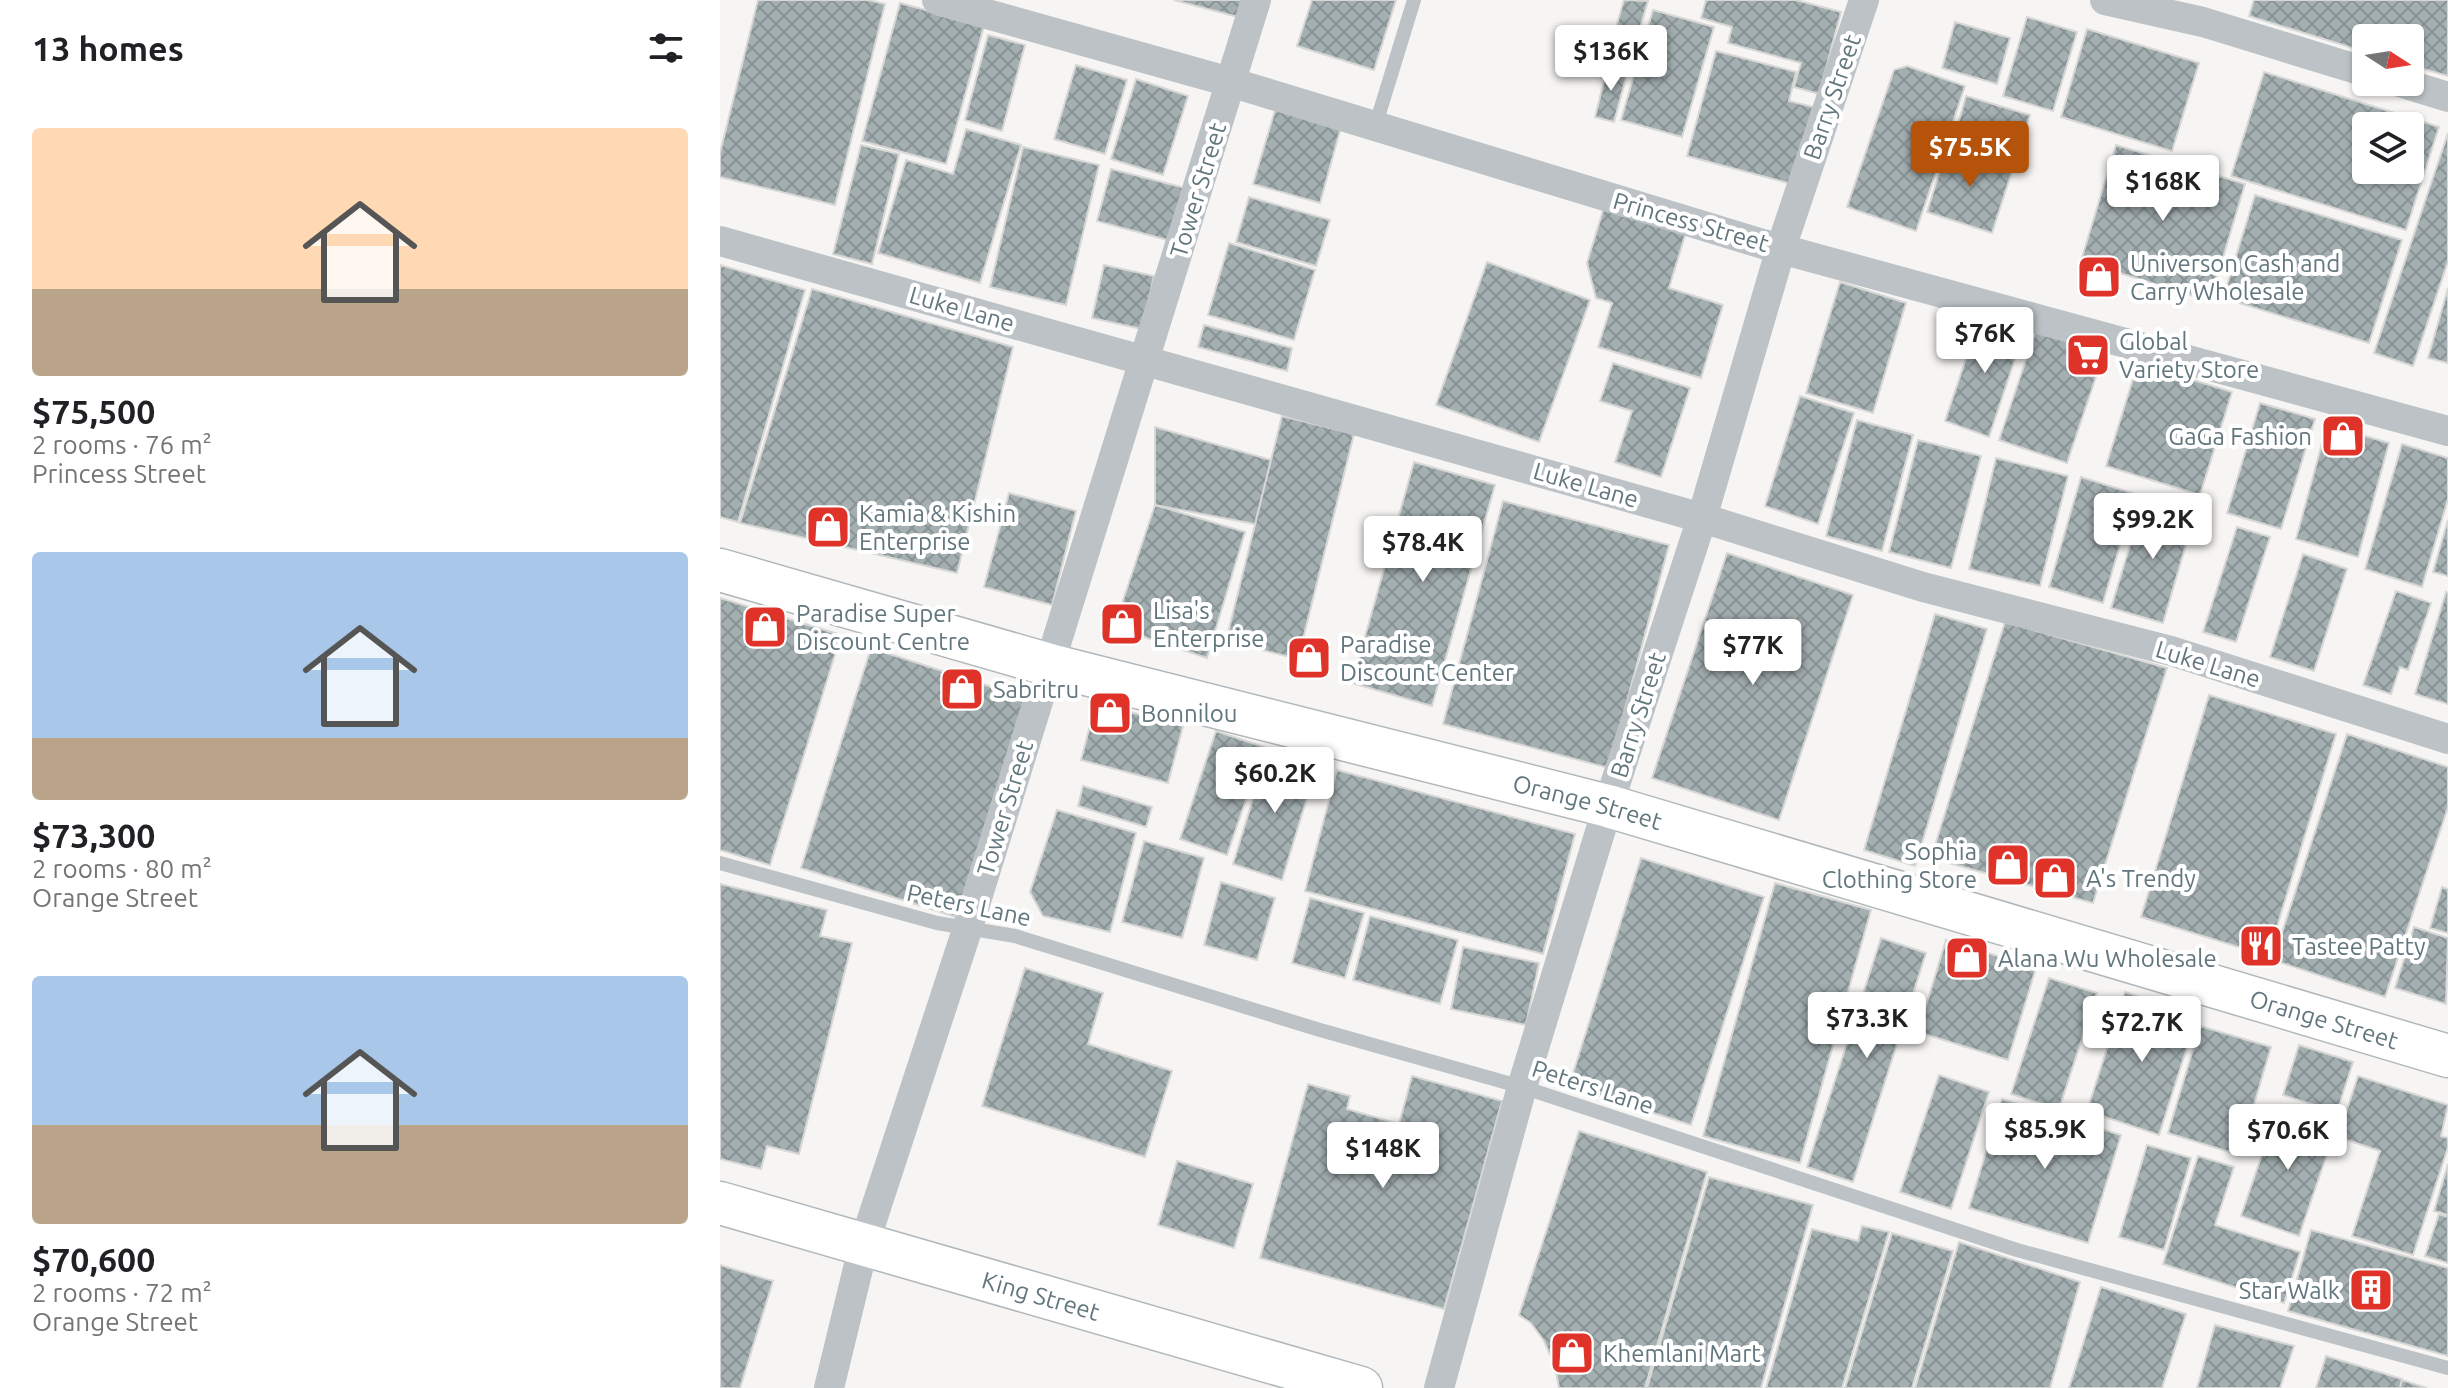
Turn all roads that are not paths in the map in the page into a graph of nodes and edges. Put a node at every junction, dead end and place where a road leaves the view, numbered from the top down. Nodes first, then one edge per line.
1 (937, 0) edge
2 (1256, 0) edge
3 (1414, 0) edge
4 (1864, 0) edge
5 (2105, 0) edge
6 (2352, 68) edge
7 (1230, 82) junction
8 (2424, 90) edge
9 (2448, 97) edge
10 (1375, 127) junction
11 (720, 241) edge
12 (1781, 248) junction
13 (1146, 361) junction
14 (2448, 431) edge
15 (1702, 518) junction
16 (720, 570) edge
17 (1050, 665) junction
18 (2448, 739) edge
19 (1608, 806) junction
20 (720, 863) edge
21 (967, 930) junction
22 (2448, 1056) edge
23 (1522, 1087) junction
24 (720, 1203) edge
25 (864, 1244) junction
26 (2448, 1368) edge
27 (829, 1388) edge
28 (1361, 1388) edge
29 (1439, 1388) edge

1 - 7 street, Princess Street
2 - 7 street, Tower Street
3 - 10 lane
4 - 12 street, Barry Street
5 - 6 street
7 - 10 street, Princess Street
7 - 13 street, Tower Street
8 - 9 street
10 - 12 street, Princess Street
11 - 13 street, Luke Lane
12 - 14 street, Princess Street
12 - 15 street, Barry Street
13 - 15 street, Luke Lane
13 - 17 street, Tower Street
15 - 18 street, Luke Lane
15 - 19 street, Barry Street
16 - 17 street, Orange Street
17 - 19 street, Orange Street
17 - 21 street, Tower Street
19 - 22 street, Orange Street
19 - 23 street, Barry Street
20 - 21 lane, Peters Lane
21 - 23 lane, Peters Lane
21 - 25 street, Tower Street
23 - 26 lane, Peters Lane
23 - 29 street, Barry Street
24 - 25 street, King Street
25 - 27 street, Tower Street
25 - 28 street, King Street

